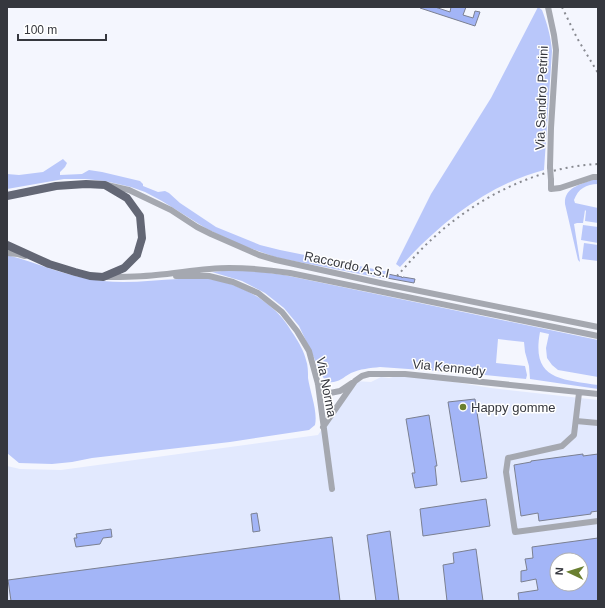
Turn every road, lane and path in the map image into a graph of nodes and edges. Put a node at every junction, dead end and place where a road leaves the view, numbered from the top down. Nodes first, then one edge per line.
1 (548, 7) edge
2 (598, 177) edge
3 (104, 185) junction
4 (7, 196) edge
5 (7, 245) edge
6 (7, 253) edge
7 (48, 264) junction
8 (156, 275) junction
9 (103, 277) junction
10 (598, 327) edge
11 (598, 336) edge
12 (355, 382) junction
13 (318, 384) junction
14 (580, 393) junction
15 (598, 394) edge
16 (576, 421) junction
17 (598, 423) edge
18 (323, 427) junction
19 (332, 489) dead end
20 (598, 521) edge

1 - 2 street, Via Sandro Petrini, bridge
3 - 4 main road
3 - 9 main road
3 - 10 street, Raccordo A.S.I
5 - 7 main road
6 - 7 street
7 - 9 main road
8 - 9 street, Raccordo A.S.I
8 - 11 street, Raccordo A.S.I
8 - 13 street, Via Norma
12 - 13 street, Via Kennedy
12 - 14 street, Via Kennedy
12 - 18 street
13 - 18 street, Via Norma
14 - 15 street, Via Kennedy
14 - 16 street
16 - 17 street
16 - 20 street
18 - 19 street, Via Norma

